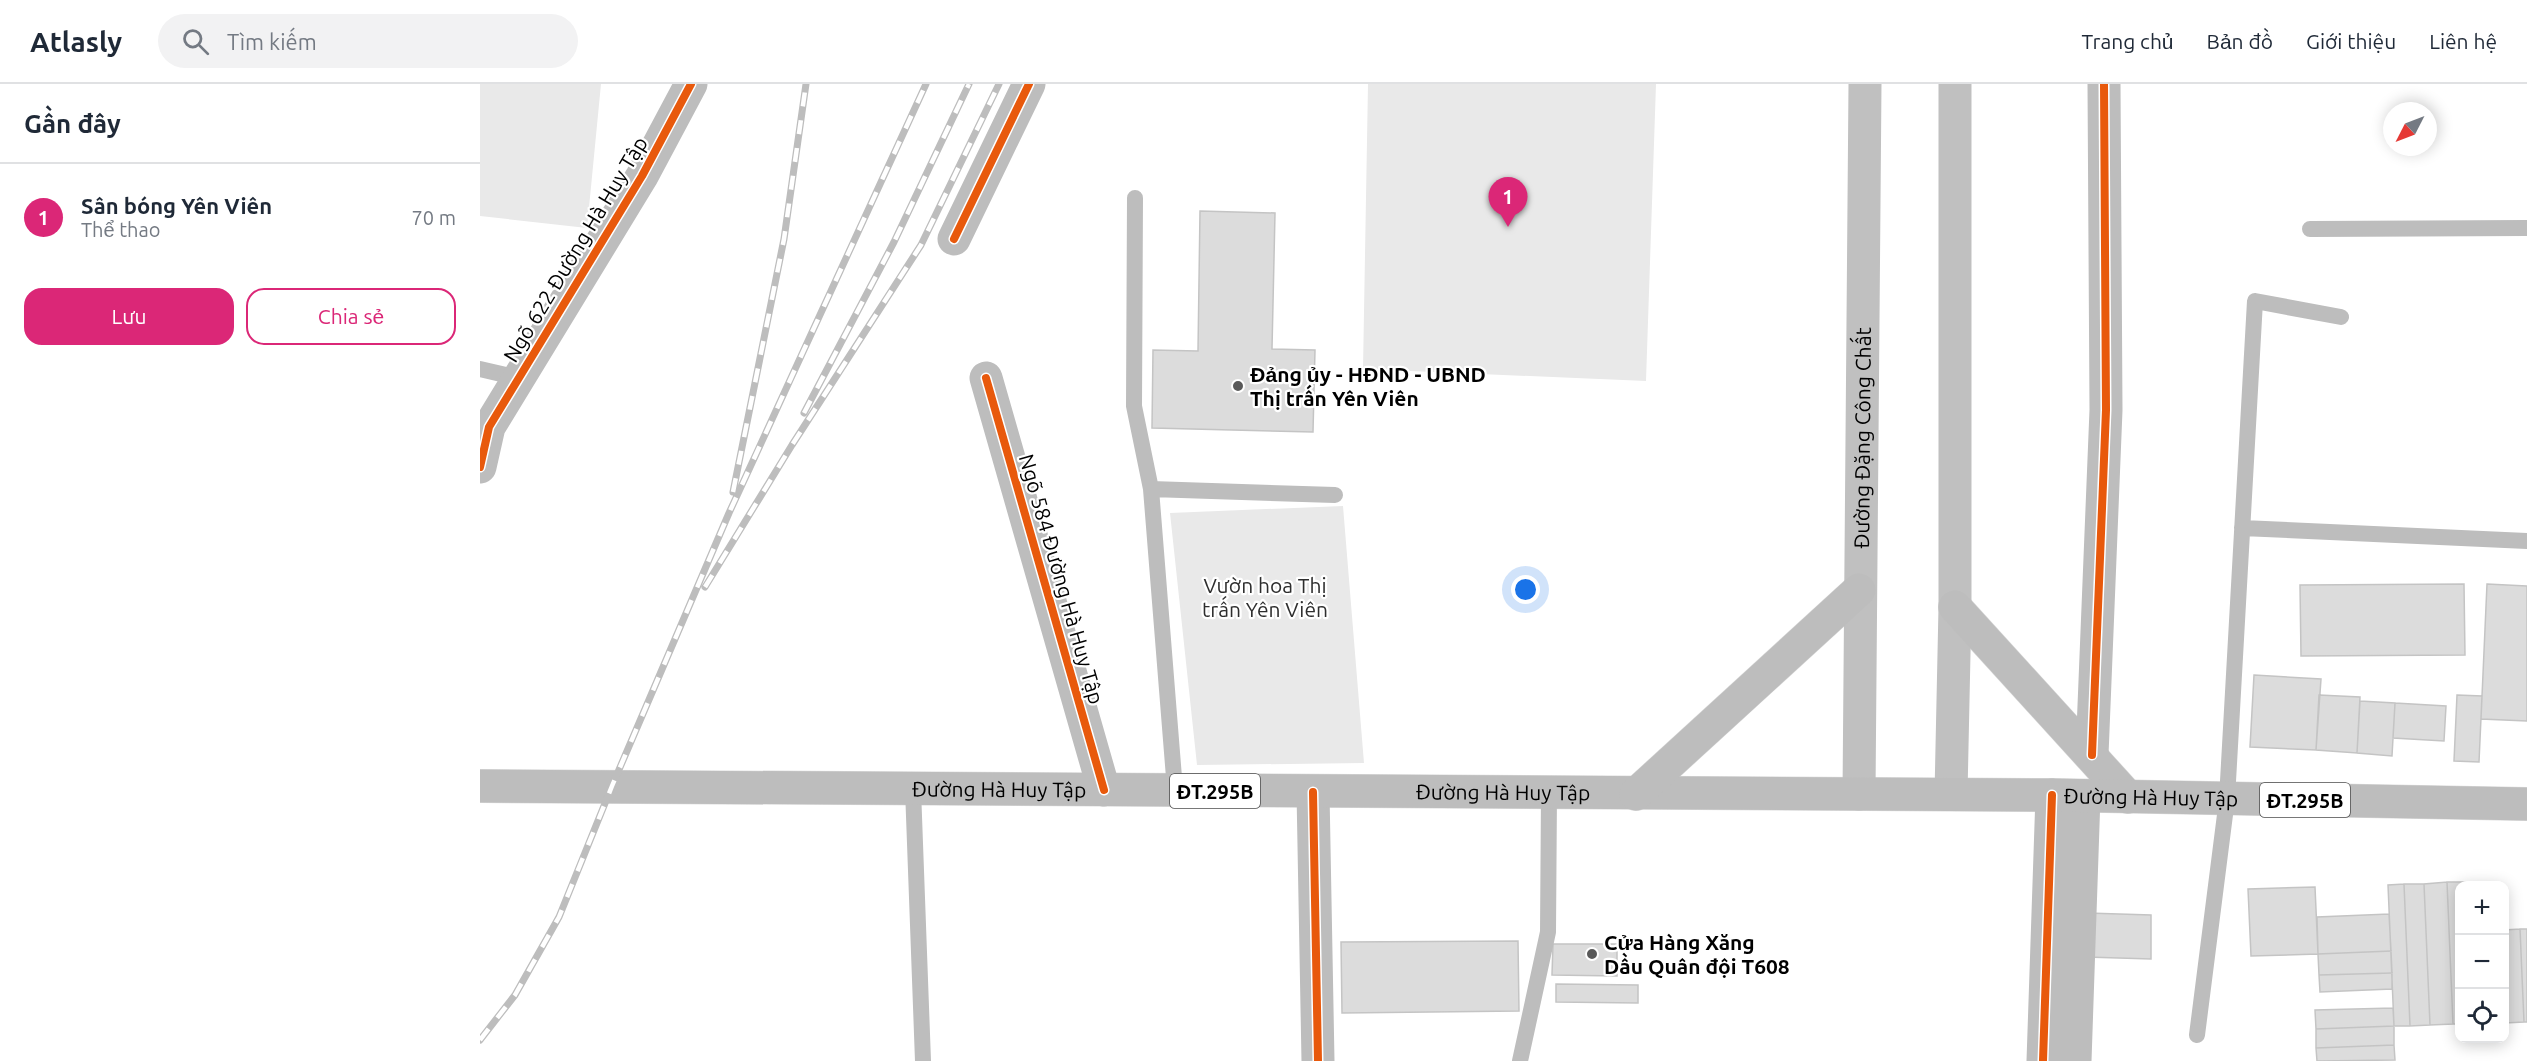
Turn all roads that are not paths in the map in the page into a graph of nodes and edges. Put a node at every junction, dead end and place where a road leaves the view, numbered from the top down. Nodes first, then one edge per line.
1 (691, 84) edge
2 (1029, 84) edge
3 (1865, 84) edge
4 (1955, 84) edge
5 (2104, 84) edge
6 (1135, 198) dead end
7 (2527, 228) edge
8 (2310, 229) dead end
9 (954, 239) dead end
10 (2341, 317) dead end
11 (480, 369) edge
12 (519, 378) junction
13 (986, 378) dead end
14 (480, 467) edge
15 (1151, 489) junction
16 (1335, 495) dead end
17 (2242, 528) junction
18 (2527, 541) edge
19 (1859, 590) junction
20 (1955, 607) junction
21 (2092, 755) junction
22 (480, 786) edge
23 (914, 789) junction
24 (1104, 790) junction
25 (1175, 790) junction
26 (1313, 792) junction
27 (1549, 793) junction
28 (1636, 794) junction
29 (1859, 794) junction
30 (1951, 794) junction
31 (2068, 795) junction
32 (2128, 797) junction
33 (2226, 799) junction
34 (2527, 804) edge
35 (2197, 1035) dead end
36 (923, 1061) edge
37 (1318, 1061) edge
38 (1520, 1061) edge
39 (2043, 1061) edge
40 (2075, 1061) edge

1 - 12 main road, Ngõ 622 Đường Hà Huy Tập
2 - 9 main road
3 - 19 main road, Đường Đặng Công Chất
4 - 20 main road
5 - 21 main road
6 - 15 lane
7 - 8 lane
10 - 17 lane
11 - 12 lane
12 - 14 main road, Ngõ 622 Đường Hà Huy Tập
13 - 24 main road, Ngõ 584 Đường Hà Huy Tập
15 - 16 lane
15 - 25 lane
17 - 18 lane
17 - 33 lane
19 - 28 main road
19 - 29 main road, Đường Đặng Công Chất
20 - 21 main road
20 - 30 main road
21 - 32 main road
22 - 23 main road, Đường Hà Huy Tập / ĐT.295B
23 - 24 main road, Đường Hà Huy Tập / ĐT.295B
23 - 36 lane
24 - 25 main road, Đường Hà Huy Tập / ĐT.295B
25 - 26 main road, Đường Hà Huy Tập / ĐT.295B
26 - 27 main road, Đường Hà Huy Tập / ĐT.295B
26 - 37 main road
27 - 28 main road, Đường Hà Huy Tập / ĐT.295B
27 - 38 lane
28 - 29 main road, Đường Hà Huy Tập / ĐT.295B
29 - 30 main road, Đường Hà Huy Tập / ĐT.295B
30 - 31 main road, Đường Hà Huy Tập / ĐT.295B
31 - 32 main road, Đường Hà Huy Tập / ĐT.295B
31 - 39 main road
31 - 40 main road
32 - 33 main road, Đường Hà Huy Tập / ĐT.295B
33 - 34 main road, Đường Hà Huy Tập / ĐT.295B
33 - 35 lane

